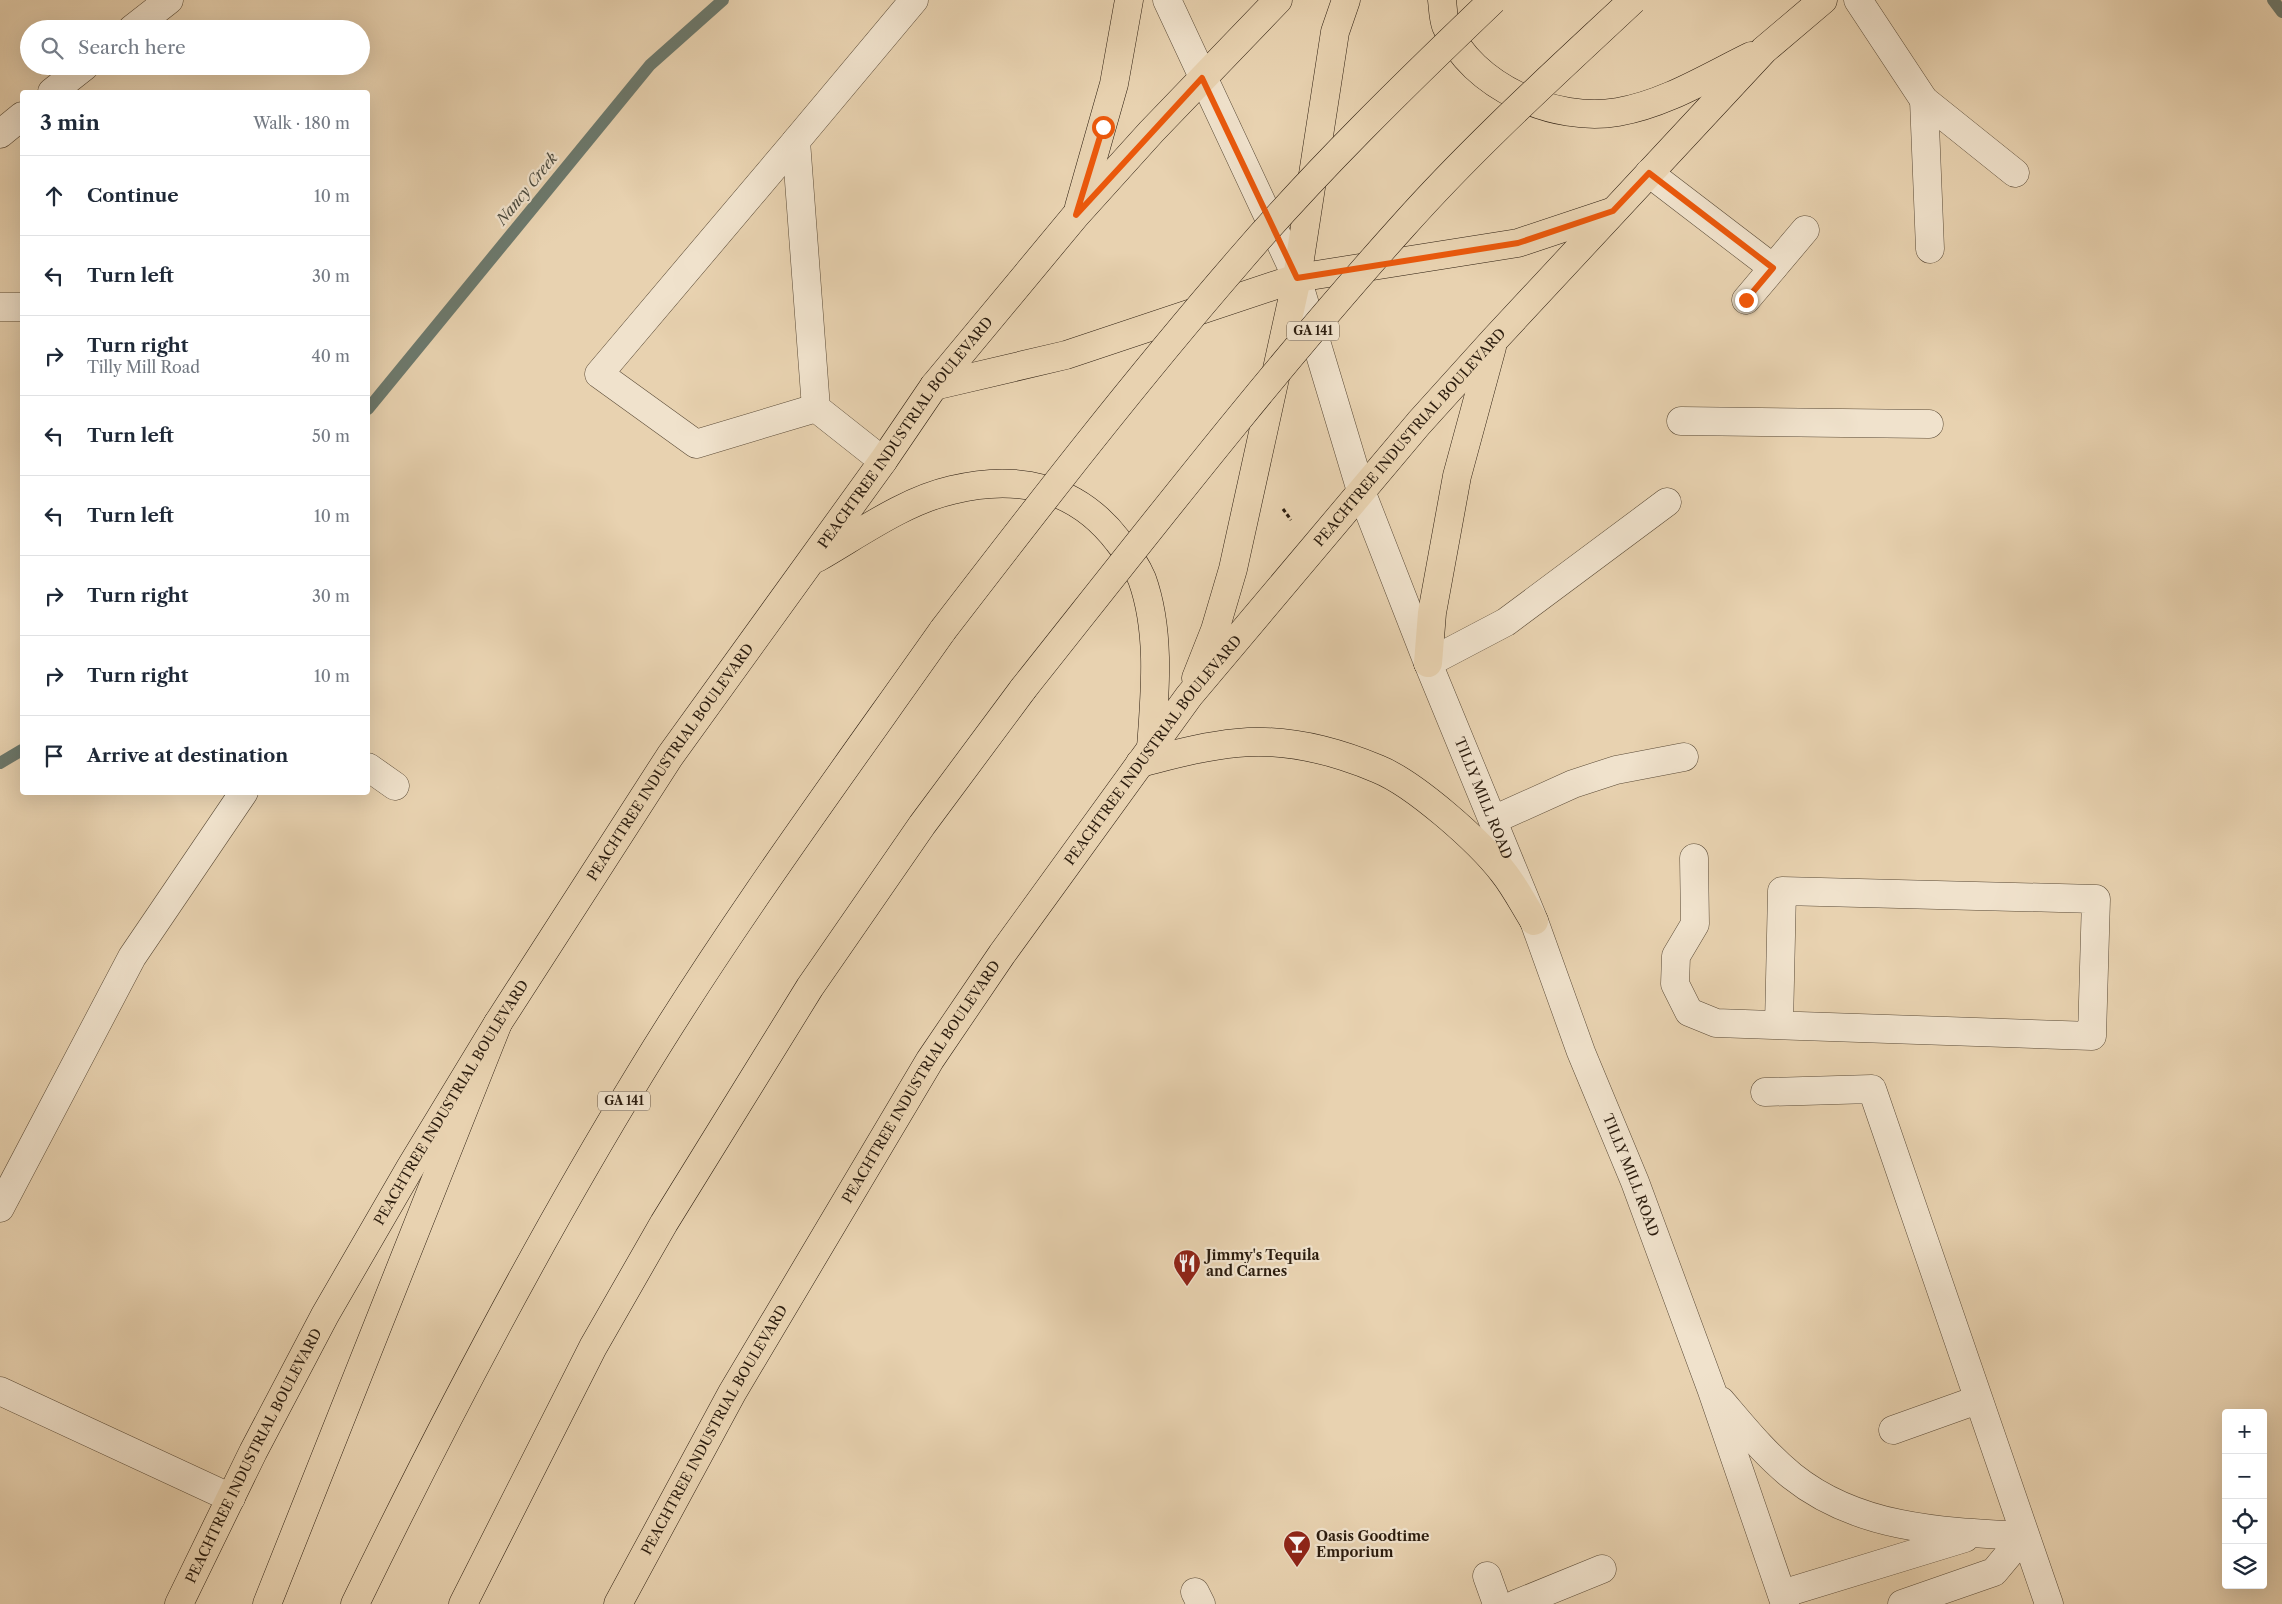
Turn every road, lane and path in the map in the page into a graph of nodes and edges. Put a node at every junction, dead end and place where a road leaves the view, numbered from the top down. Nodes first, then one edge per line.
1 (169, 0) edge
2 (914, 0) edge
3 (1129, 0) edge
4 (1167, 0) edge
5 (1278, 0) edge
6 (1346, 0) edge
7 (1442, 0) edge
8 (1493, 0) edge
9 (1633, 0) edge
10 (1823, 0) edge
11 (1858, 0) edge
12 (143, 20) edge
13 (1764, 50) junction
14 (74, 75) edge
15 (1202, 78) junction
16 (55, 90) edge
17 (1924, 100) junction
18 (20, 118) edge
19 (0, 134) edge
20 (796, 141) junction
21 (1649, 173) junction
22 (2015, 173) dead end
23 (1613, 211) junction
24 (1076, 215) junction
25 (1805, 230) dead end
26 (1930, 249) dead end
27 (1773, 268) junction
28 (1297, 278) junction
29 (1746, 300) dead end
30 (0, 307) edge
31 (20, 307) edge
32 (1494, 340) junction
33 (934, 386) junction
34 (816, 408) junction
35 (1681, 421) dead end
36 (1929, 424) dead end
37 (883, 461) junction
38 (1361, 491) junction
39 (1667, 502) dead end
40 (810, 561) junction
41 (1428, 663) junction
42 (1189, 696) junction
43 (1145, 756) junction
44 (1684, 757) dead end
45 (370, 768) edge
46 (395, 786) dead end
47 (242, 795) edge
48 (1493, 820) junction
49 (1694, 858) dead end
50 (1534, 921) junction
51 (498, 1023) junction
52 (1779, 1025) junction
53 (1765, 1092) dead end
54 (0, 1208) edge
55 (0, 1391) edge
56 (1712, 1391) junction
57 (1977, 1400) junction
58 (1893, 1430) dead end
59 (231, 1498) junction
60 (1978, 1534) junction
61 (2024, 1536) junction
62 (1602, 1570) dead end
63 (1487, 1576) dead end
64 (1783, 1599) edge
65 (1912, 1602) edge
66 (179, 1604) edge
67 (267, 1604) edge
68 (355, 1604) edge
69 (463, 1604) edge
70 (618, 1604) edge
71 (1498, 1604) edge
72 (1516, 1604) edge
73 (2049, 1604) edge

1 - 12 street
2 - 20 street
3 - 24 main road
4 - 15 street, TILLY MILL ROAD
5 - 15 main road, PEACHTREE INDUSTRIAL BOULEVARD
6 - 28 main road
7 - 13 main road
8 - 68 main road, GA 141, bridge
9 - 69 main road, GA 141, bridge
10 - 13 main road, PEACHTREE INDUSTRIAL BOULEVARD
11 - 17 street
13 - 21 main road, PEACHTREE INDUSTRIAL BOULEVARD
14 - 16 street
15 - 24 main road, PEACHTREE INDUSTRIAL BOULEVARD
15 - 28 street, TILLY MILL ROAD
17 - 22 street
17 - 26 street
18 - 19 street
20 - 34 street
20 - 34 street
21 - 23 main road, PEACHTREE INDUSTRIAL BOULEVARD
21 - 27 street
23 - 28 main road
23 - 32 main road, PEACHTREE INDUSTRIAL BOULEVARD
24 - 33 main road, PEACHTREE INDUSTRIAL BOULEVARD
25 - 27 street
27 - 29 street
28 - 33 main road
28 - 38 street, TILLY MILL ROAD
28 - 42 main road
30 - 31 street
32 - 38 main road, PEACHTREE INDUSTRIAL BOULEVARD
32 - 41 main road
33 - 37 main road, PEACHTREE INDUSTRIAL BOULEVARD
34 - 37 street
35 - 36 street
37 - 40 main road, PEACHTREE INDUSTRIAL BOULEVARD
38 - 41 street, TILLY MILL ROAD
38 - 42 main road, PEACHTREE INDUSTRIAL BOULEVARD
39 - 41 street
40 - 43 main road
40 - 51 main road, PEACHTREE INDUSTRIAL BOULEVARD
41 - 48 street, TILLY MILL ROAD
42 - 43 main road, PEACHTREE INDUSTRIAL BOULEVARD
43 - 50 main road
43 - 70 main road, PEACHTREE INDUSTRIAL BOULEVARD
44 - 48 street
45 - 46 street
47 - 54 street
48 - 50 street, TILLY MILL ROAD
49 - 52 street
50 - 56 street, TILLY MILL ROAD
51 - 59 main road, PEACHTREE INDUSTRIAL BOULEVARD
51 - 67 main road
52 - 52 street
53 - 57 street
55 - 59 street
56 - 60 street
56 - 64 street, TILLY MILL ROAD
57 - 58 street
57 - 61 street
59 - 66 main road, PEACHTREE INDUSTRIAL BOULEVARD
60 - 61 street
60 - 64 street
61 - 65 street
61 - 73 street
62 - 72 street
63 - 71 street

